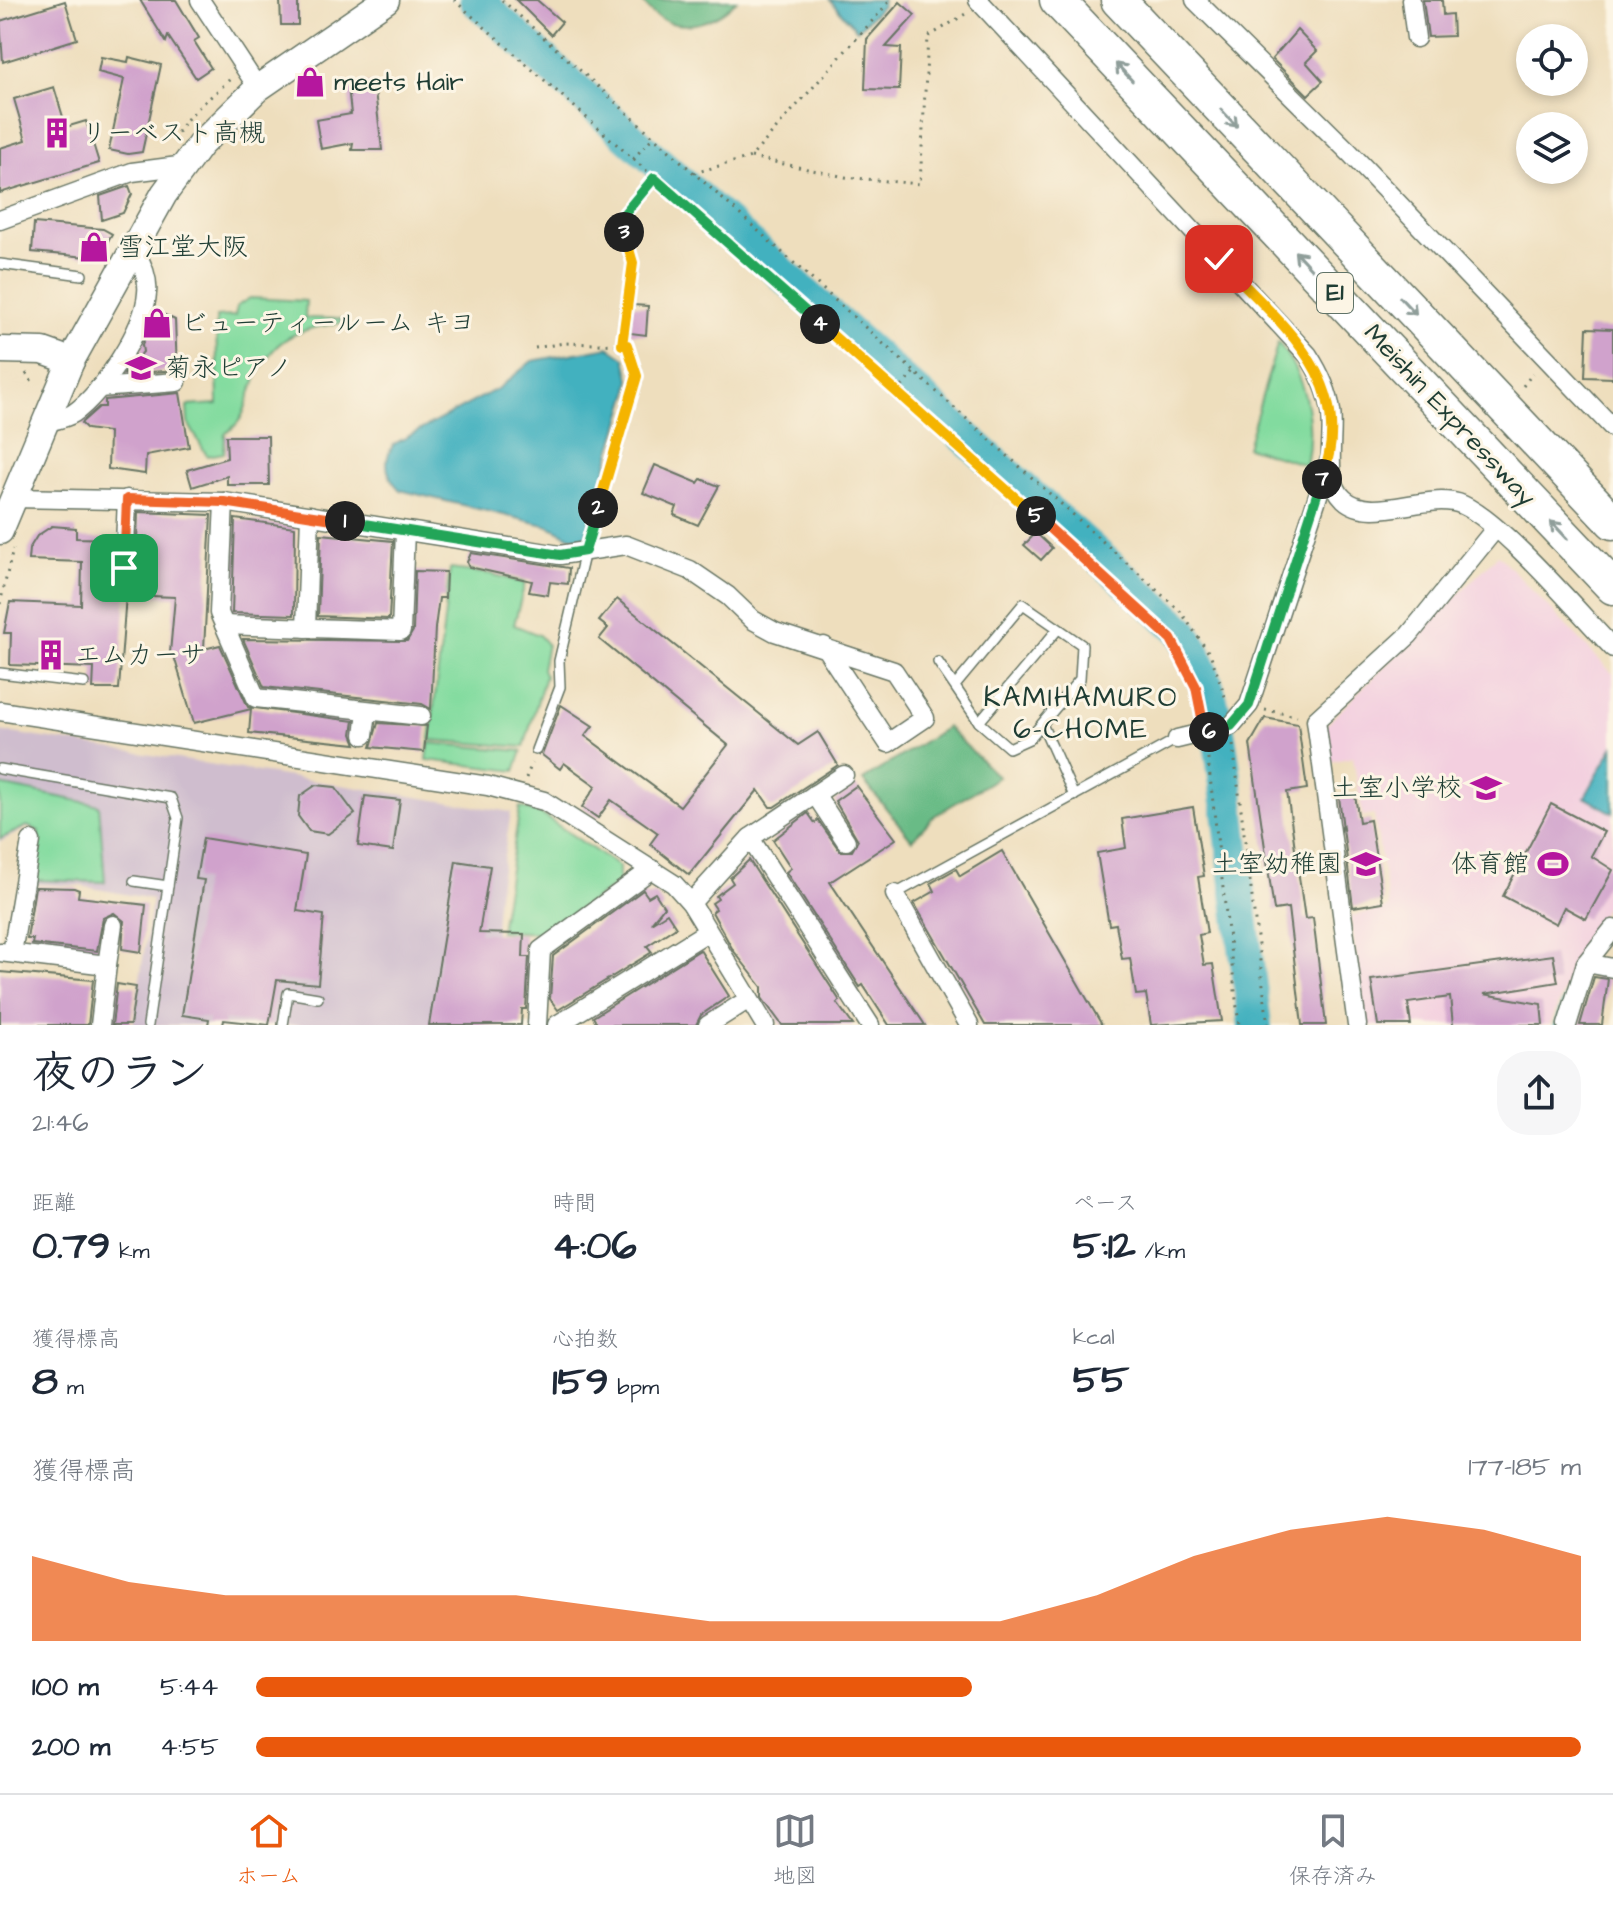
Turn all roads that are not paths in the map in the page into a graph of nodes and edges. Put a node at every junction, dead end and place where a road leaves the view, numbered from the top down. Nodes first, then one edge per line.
1 (200, 0) edge
2 (386, 0) edge
3 (1057, 0) edge
4 (1118, 0) edge
5 (1195, 0) edge
6 (1411, 0) edge
7 (980, 2) edge
8 (1416, 38) dead end
9 (258, 88) junction
10 (186, 165) junction
11 (0, 220) edge
12 (133, 246) junction
13 (0, 264) edge
14 (82, 275) dead end
15 (10, 359) edge
16 (71, 361) junction
17 (177, 382) dead end
18 (99, 388) junction
19 (45, 422) junction
20 (1613, 428) edge
21 (1332, 453) junction
22 (12, 498) junction
23 (127, 499) junction
24 (224, 502) junction
25 (310, 515) junction
26 (1613, 522) edge
27 (1495, 529) junction
28 (0, 531) edge
29 (405, 531) junction
30 (585, 551) junction
31 (124, 568) dead end
32 (1613, 587) edge
33 (224, 625) junction
34 (306, 628) junction
35 (1058, 629) junction
36 (824, 646) junction
37 (1613, 648) edge
38 (938, 662) dead end
39 (0, 673) edge
40 (84, 683) dead end
41 (955, 686) junction
42 (0, 711) edge
43 (367, 712) junction
44 (421, 716) dead end
45 (979, 722) junction
46 (1042, 724) junction
47 (364, 735) dead end
48 (1177, 739) joint
49 (536, 750) dead end
50 (0, 769) edge
51 (844, 775) dead end
52 (815, 794) junction
53 (1074, 796) junction
54 (750, 838) junction
55 (31, 841) dead end
56 (846, 841) dead end
57 (652, 869) junction
58 (134, 881) dead end
59 (168, 886) junction
60 (895, 894) joint
61 (691, 903) junction
62 (113, 925) dead end
63 (1613, 929) edge
64 (707, 932) junction
65 (6, 953) edge
66 (1586, 963) junction
67 (107, 965) junction
68 (1613, 968) edge
69 (318, 998) dead end
70 (749, 999) junction
71 (100, 1025) edge
72 (148, 1025) edge
73 (283, 1025) edge
74 (537, 1025) edge
75 (557, 1025) edge
76 (708, 1025) edge
77 (765, 1025) edge
78 (870, 1025) edge
79 (969, 1025) edge
80 (1357, 1025) edge
81 (1567, 1025) edge

1 - 9 street
2 - 9 street
32 -> 3 highway, Meishin Expressway / E1
4 -> 26 highway, Meishin Expressway / E1
5 - 20 street
6 - 8 street
7 - 21 street
9 - 10 street
10 - 11 street
10 - 12 street
12 - 16 street
12 - 18 street
13 - 14 lane
15 - 16 street
16 - 19 street
17 - 18 street
18 - 19 street
19 - 22 street
21 - 27 street
21 - 48 street
22 - 23 street
22 - 28 street
23 - 24 street
23 - 31 street
24 - 25 street
24 - 33 street
25 - 29 street
25 - 34 street
27 - 37 street
27 - 80 street
29 - 30 street
29 - 34 street
30 - 36 street
30 - 49 lane
33 - 34 street
33 - 43 street
35 - 41 lane
35 - 45 lane
35 - 46 lane
36 - 36 street
38 - 41 lane
39 - 40 lane
41 - 45 lane
42 - 57 street
43 - 44 street
43 - 47 street
45 - 46 lane
46 - 53 lane
48 - 53 lane
50 - 59 lane
51 - 52 street
52 - 54 street
52 - 56 street
53 - 60 lane
54 - 61 street
54 - 78 street
55 - 65 street
57 - 61 street
57 - 74 street
58 - 59 lane
59 - 72 lane
60 - 79 street
61 - 64 street
62 - 67 street
63 - 66 street
64 - 70 street
64 - 75 street
65 - 67 street
66 - 68 street
66 - 81 street
67 - 71 street
69 - 73 lane
70 - 76 street
70 - 77 street

